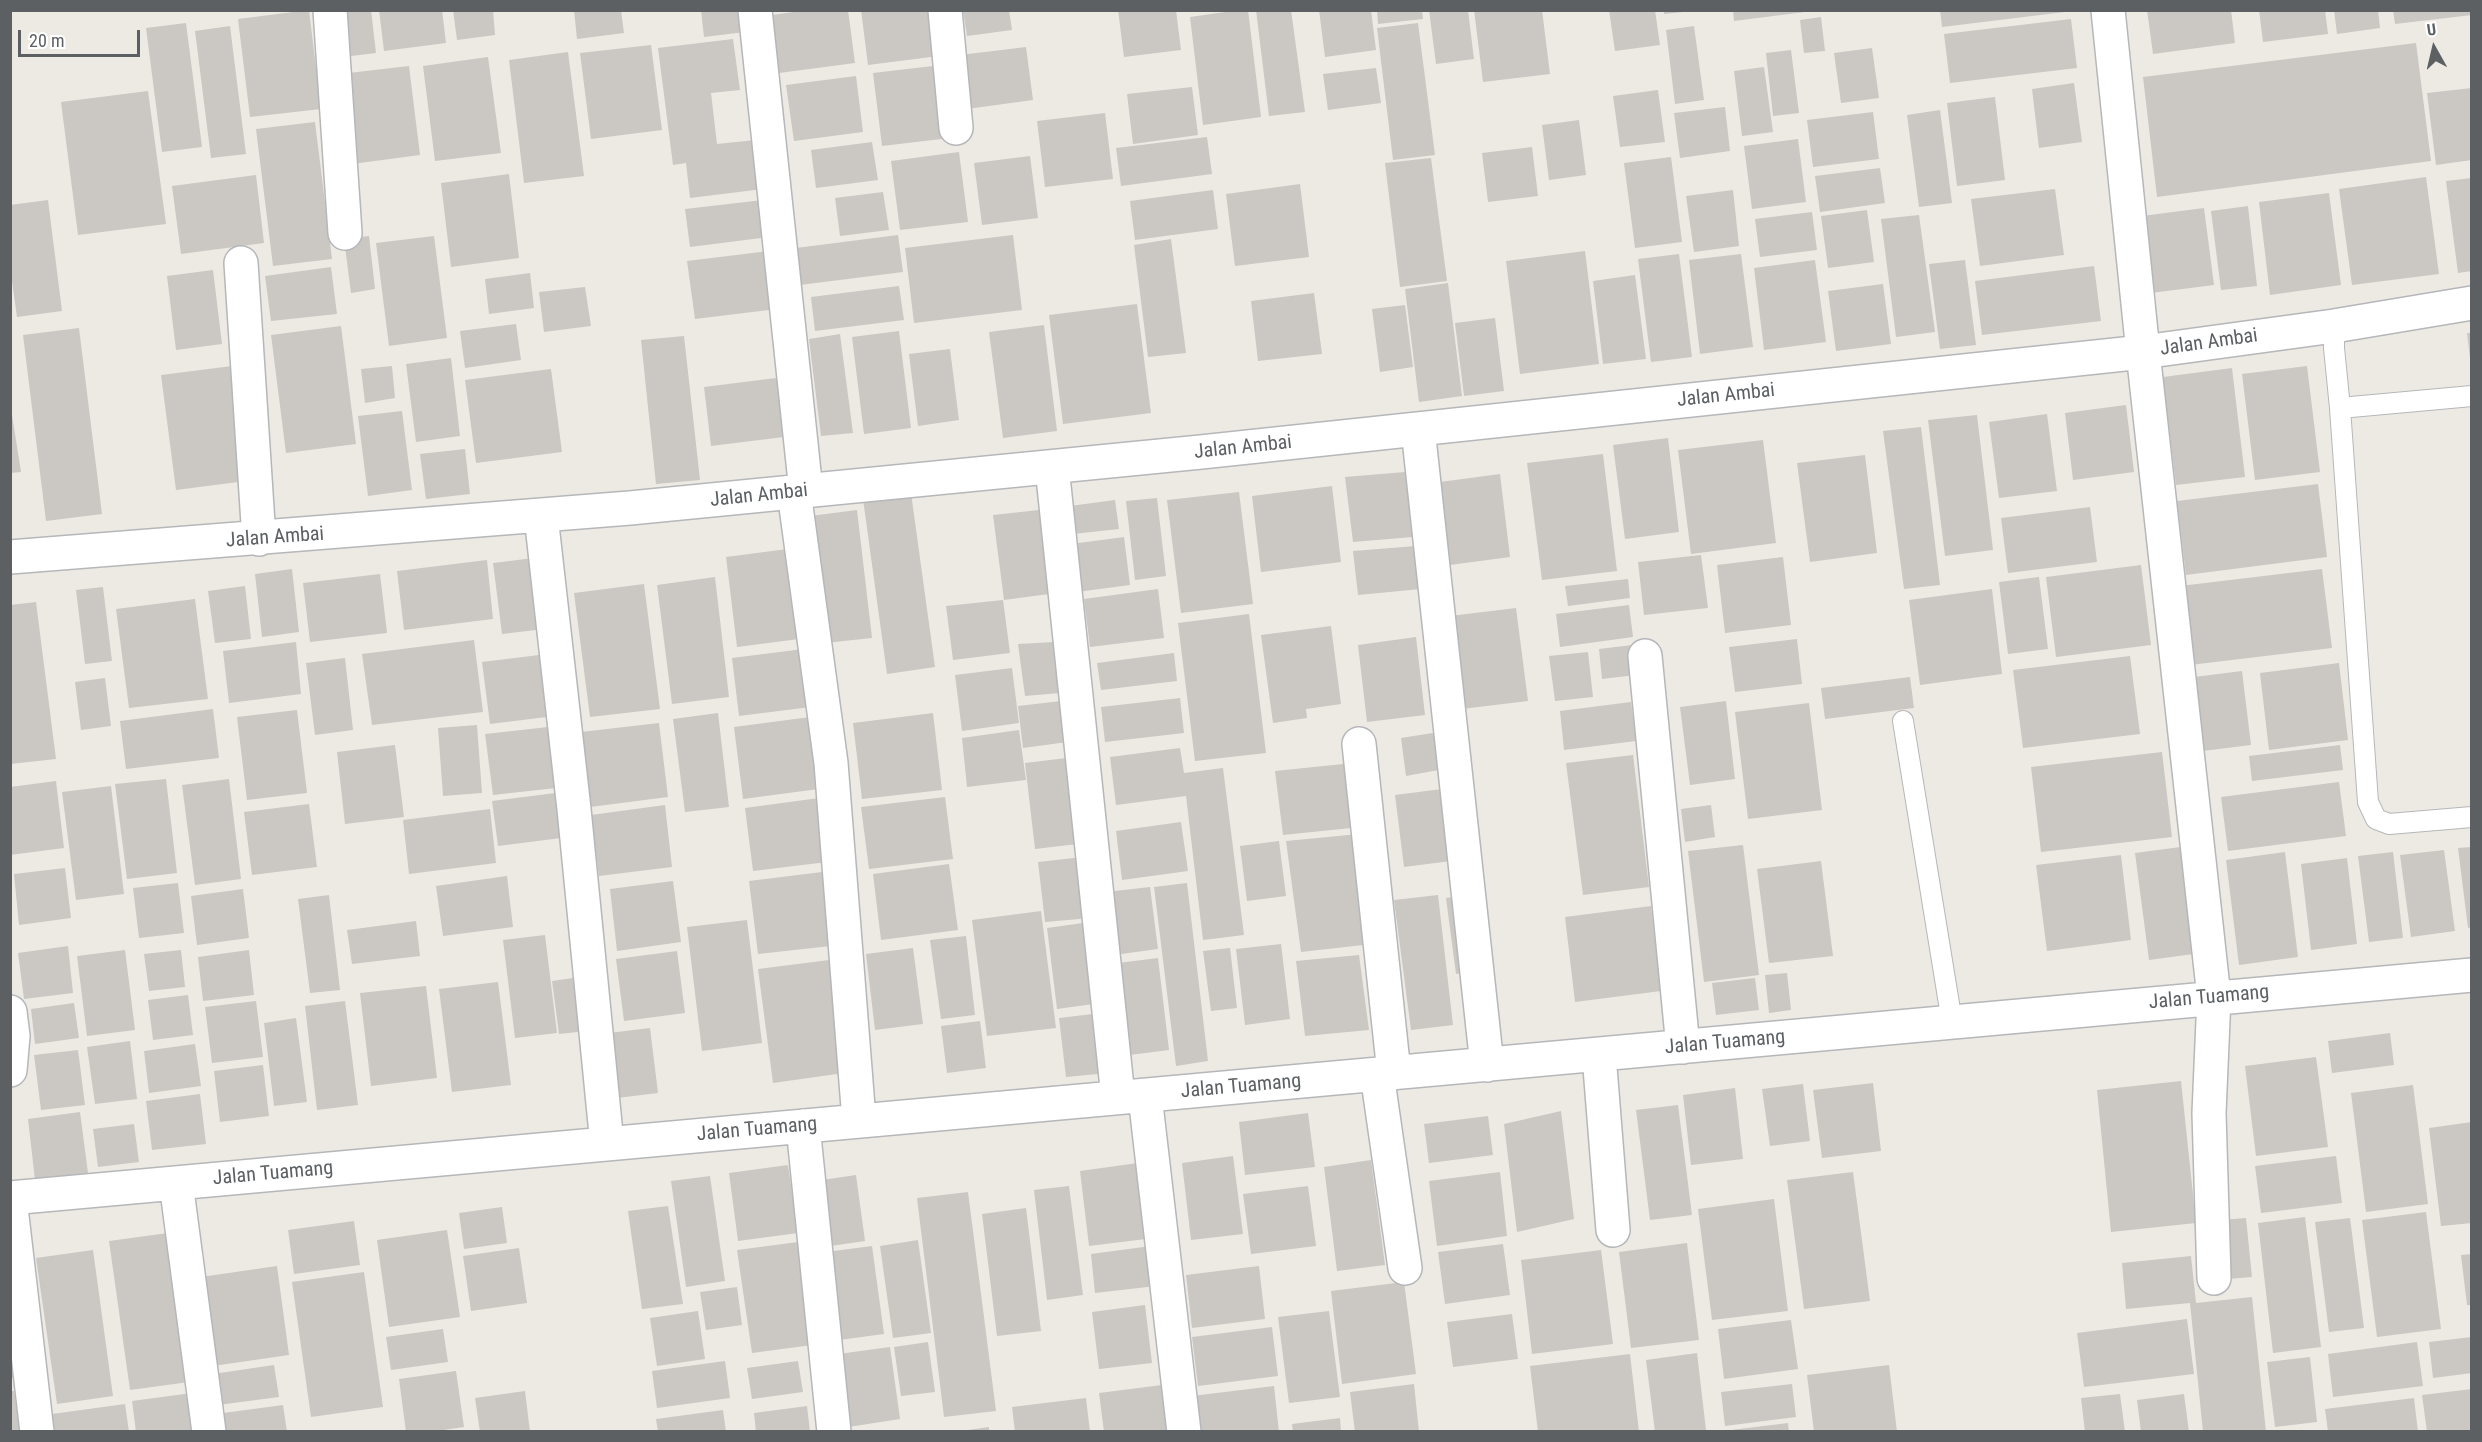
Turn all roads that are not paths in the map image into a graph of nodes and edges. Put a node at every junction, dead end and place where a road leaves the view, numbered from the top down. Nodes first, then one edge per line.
1 (330, 10) edge
2 (755, 10) edge
3 (945, 10) edge
4 (2108, 10) edge
5 (956, 128) dead end
6 (345, 233) dead end
7 (242, 263) dead end
8 (2472, 303) edge
9 (2334, 326) junction
10 (2143, 352) junction
11 (2472, 396) edge
12 (2340, 408) junction
13 (1418, 429) junction
14 (1052, 466) junction
15 (800, 491) junction
16 (541, 516) junction
17 (259, 539) junction
18 (10, 557) edge
19 (1645, 656) dead end
20 (1903, 721) dead end
21 (1359, 744) dead end
22 (2472, 817) edge
23 (2472, 975) edge
24 (2214, 997) junction
25 (10, 1012) edge
26 (1952, 1022) junction
27 (1683, 1047) junction
28 (1599, 1055) junction
29 (1486, 1065) junction
30 (10, 1070) edge
31 (1385, 1074) junction
32 (1131, 1097) junction
33 (859, 1120) junction
34 (803, 1126) junction
35 (607, 1144) junction
36 (176, 1183) junction
37 (10, 1199) edge
38 (1613, 1230) dead end
39 (1405, 1268) dead end
40 (2214, 1278) dead end
41 (37, 1431) edge
42 (209, 1431) edge
43 (834, 1431) edge
44 (1184, 1431) edge

1 - 6 street
2 - 15 street
3 - 5 street
4 - 10 street
7 - 17 street
8 - 9 street, Jalan Ambai
9 - 10 street, Jalan Ambai
9 - 12 lane
10 - 13 street, Jalan Ambai
10 - 24 street
11 - 12 lane
12 - 22 lane
13 - 14 street, Jalan Ambai
13 - 29 street
14 - 15 street, Jalan Ambai
14 - 32 street
15 - 16 street, Jalan Ambai
15 - 33 street
16 - 17 street, Jalan Ambai
16 - 35 street
17 - 18 street, Jalan Ambai
19 - 27 street
20 - 26 lane
21 - 31 street
23 - 24 street, Jalan Tuamang
24 - 26 street, Jalan Tuamang
24 - 40 street
25 - 30 street
26 - 27 street, Jalan Tuamang
27 - 28 street, Jalan Tuamang
28 - 29 street, Jalan Tuamang
28 - 38 street
29 - 31 street, Jalan Tuamang
31 - 32 street, Jalan Tuamang
31 - 39 street
32 - 33 street, Jalan Tuamang
32 - 44 street
33 - 34 street, Jalan Tuamang
34 - 35 street, Jalan Tuamang
34 - 43 street
35 - 36 street, Jalan Tuamang
36 - 37 street, Jalan Tuamang
36 - 42 street
37 - 41 street

